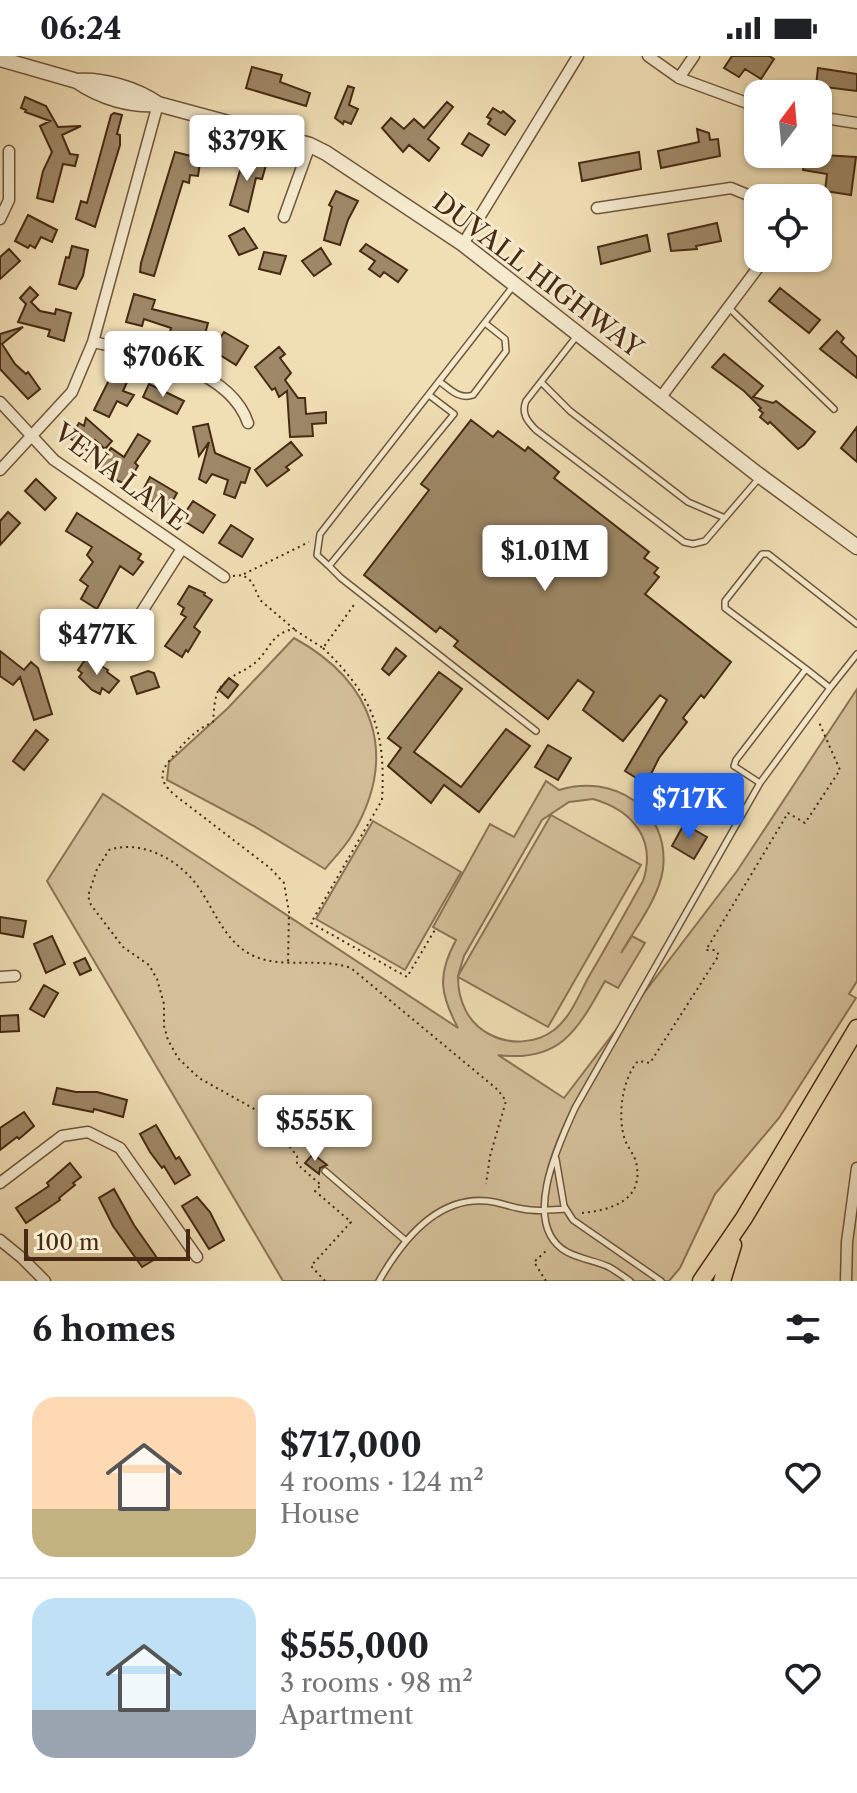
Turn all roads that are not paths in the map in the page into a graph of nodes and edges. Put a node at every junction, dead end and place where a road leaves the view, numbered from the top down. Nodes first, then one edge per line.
1 (578, 56) edge
2 (648, 56) edge
3 (694, 56) edge
4 (0, 59) edge
5 (679, 78) junction
6 (744, 102) edge
7 (158, 104) junction
8 (832, 119) edge
9 (857, 123) edge
10 (310, 145) junction
11 (9, 151) dead end
12 (744, 193) edge
13 (597, 208) dead end
14 (284, 217) dead end
15 (0, 219) edge
16 (463, 244) junction
17 (755, 272) edge
18 (515, 284) junction
19 (728, 307) junction
20 (485, 323) junction
21 (579, 333) junction
22 (93, 342) junction
23 (439, 381) junction
24 (541, 382) junction
25 (429, 395) junction
26 (661, 397) junction
27 (0, 402) edge
28 (834, 409) dead end
29 (248, 423) dead end
30 (30, 436) junction
31 (0, 470) edge
32 (760, 477) junction
33 (725, 518) junction
34 (857, 547) edge
35 (181, 550) junction
36 (329, 566) junction
37 (224, 577) road end
38 (857, 624) edge
39 (127, 635) dead end
40 (857, 654) edge
41 (806, 669) junction
42 (830, 688) junction
43 (536, 731) dead end
44 (760, 783) junction
45 (15, 976) dead end
46 (0, 977) edge
47 (857, 1028) edge
48 (556, 1154) junction
49 (857, 1168) edge
50 (325, 1171) dead end
51 (0, 1183) edge
52 (566, 1209) junction
53 (544, 1211) junction
54 (744, 1218) junction
55 (0, 1240) edge
56 (406, 1241) junction
57 (197, 1257) dead end
58 (45, 1281) edge
59 (379, 1281) edge
60 (630, 1281) edge
61 (661, 1281) edge
62 (701, 1281) edge
63 (722, 1281) edge
64 (846, 1281) edge

1 - 16 street
2 - 5 street
3 - 5 street
4 - 7 street, DUVALL HIGHWAY
5 - 6 street
7 - 10 street, DUVALL HIGHWAY
7 - 22 street
8 - 9 street
10 - 14 street
10 - 16 street, DUVALL HIGHWAY
11 - 15 street
12 - 13 street
16 - 18 street, DUVALL HIGHWAY
17 - 19 street
18 - 20 lane
18 - 21 street, DUVALL HIGHWAY
19 - 26 street
19 - 28 lane
20 - 23 lane
20 - 23 lane
21 - 24 lane
21 - 26 street, DUVALL HIGHWAY
22 - 29 street
22 - 30 street
23 - 25 lane
24 - 33 lane
24 - 33 lane
25 - 36 lane
25 - 36 lane
26 - 32 street, DUVALL HIGHWAY
27 - 30 street, VENA LANE
30 - 31 street
30 - 35 street, VENA LANE
32 - 33 lane
32 - 34 street, DUVALL HIGHWAY
35 - 37 street, VENA LANE
35 - 39 street
36 - 43 lane
38 - 41 lane
40 - 42 lane
41 - 42 lane
41 - 44 lane
42 - 44 lane
44 - 48 lane
45 - 46 street
47 - 54 main road
48 - 52 lane
48 - 53 lane
49 - 64 street
50 - 56 lane
51 - 57 street
52 - 53 lane
52 - 61 lane
53 - 56 lane
53 - 60 lane
54 - 62 main road
54 - 63 main road
55 - 58 street
56 - 59 lane

